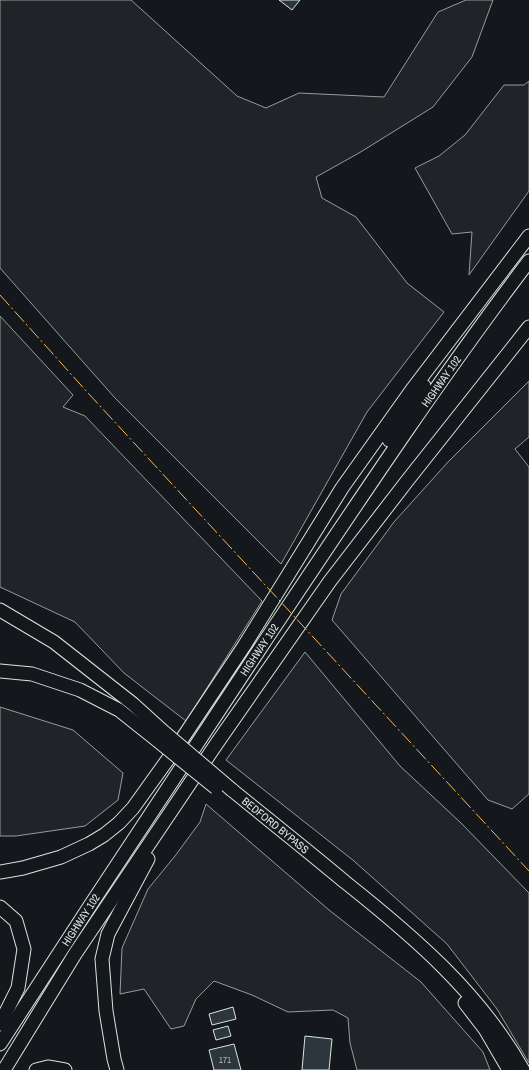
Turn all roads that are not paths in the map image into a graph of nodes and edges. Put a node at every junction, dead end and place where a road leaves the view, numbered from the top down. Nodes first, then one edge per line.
1 (529, 236) edge
2 (529, 261) edge
3 (529, 327) edge
4 (452, 336) junction
5 (0, 610) edge
6 (254, 657) junction
7 (0, 671) edge
8 (161, 737) junction
9 (190, 782) junction
10 (230, 793) junction
11 (0, 872) edge
12 (0, 908) edge
13 (0, 1024) edge
14 (0, 1044) edge
15 (4, 1070) edge
16 (36, 1070) edge
17 (65, 1070) edge
18 (117, 1070) edge
19 (509, 1070) edge
20 (523, 1070) edge

1 - 4 highway
2 - 6 highway, HIGHWAY 102
3 - 9 highway, HIGHWAY 102
4 - 6 highway
4 - 11 highway
5 - 8 highway, BEDFORD BYPASS
6 - 14 highway, HIGHWAY 102
7 - 8 highway, BEDFORD BYPASS
8 - 10 highway, BEDFORD BYPASS, bridge
9 - 15 highway, HIGHWAY 102
9 - 18 highway
10 - 19 highway, BEDFORD BYPASS
10 - 20 highway, BEDFORD BYPASS
12 - 13 highway
16 - 17 highway

